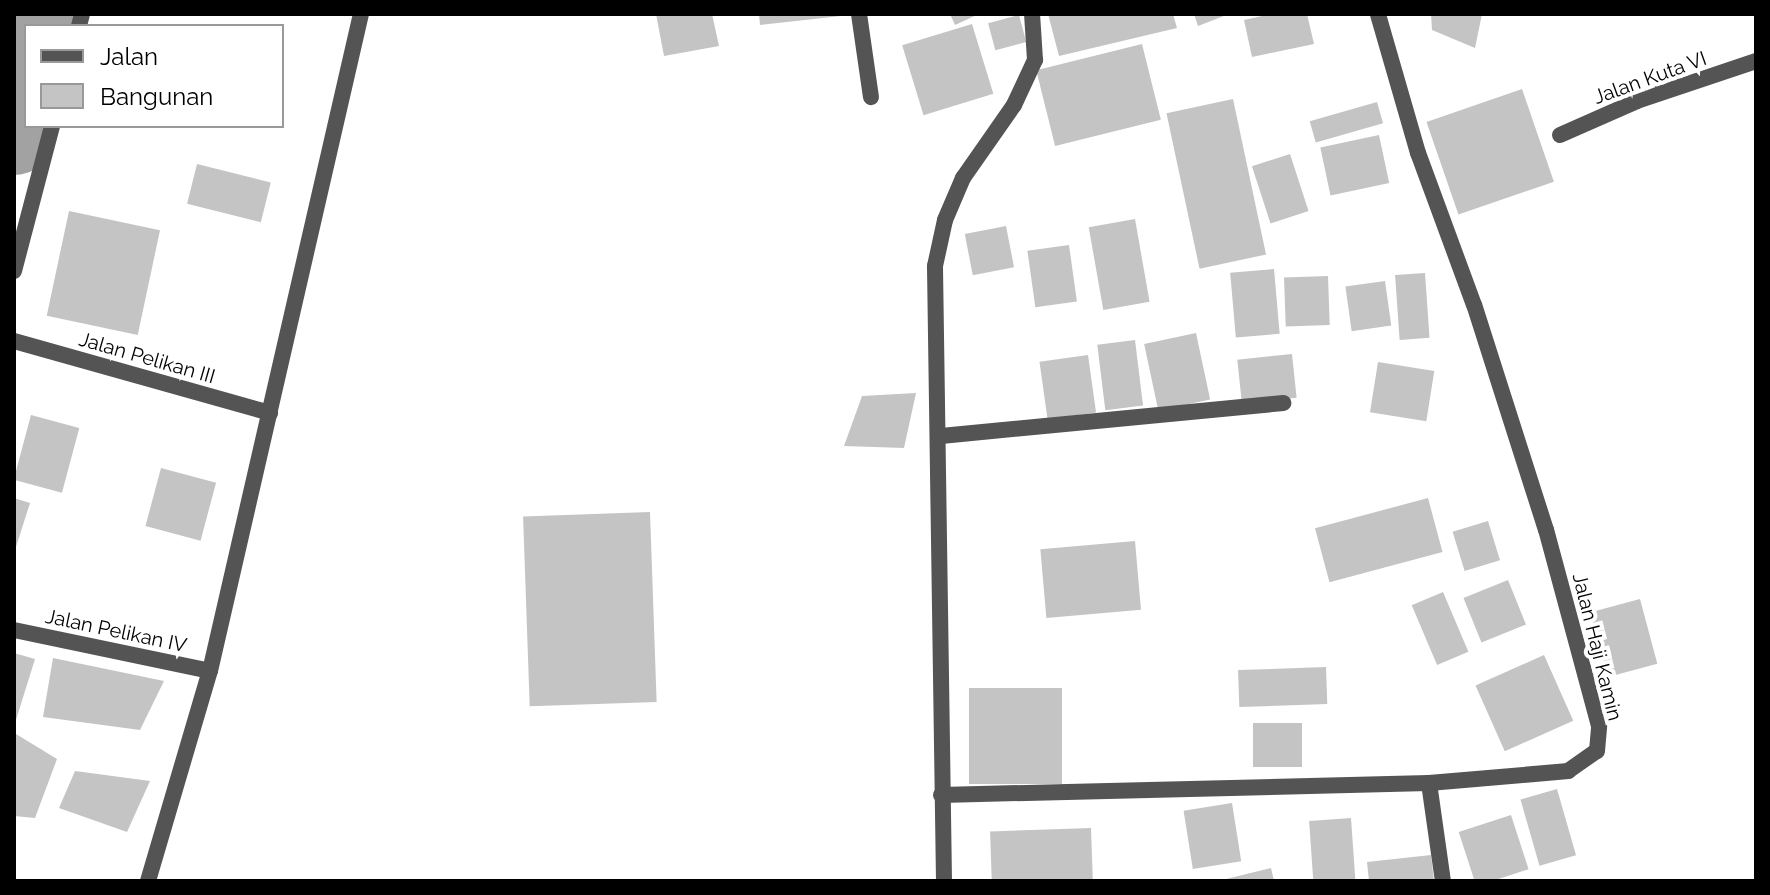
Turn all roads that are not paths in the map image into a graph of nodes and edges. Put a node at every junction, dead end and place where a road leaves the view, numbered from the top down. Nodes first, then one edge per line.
1 (361, 14) edge
2 (859, 14) edge
3 (1032, 14) edge
4 (1378, 14) edge
5 (1756, 61) edge
6 (871, 97) dead end
7 (51, 128) edge
8 (1560, 135) dead end
9 (14, 271) edge
10 (14, 341) edge
11 (1283, 403) dead end
12 (270, 413) junction
13 (941, 436) junction
14 (14, 630) edge
15 (210, 671) junction
16 (1429, 783) junction
17 (941, 795) junction
18 (148, 881) edge
19 (944, 881) edge
20 (1443, 881) edge

1 - 12 street
2 - 6 street
3 - 13 street
4 - 16 street, Jalan Haji Kamin
5 - 8 street, Jalan Kuta VI
7 - 9 street
10 - 12 street, Jalan Pelikan III
11 - 13 street
12 - 15 street
13 - 17 street
14 - 15 street, Jalan Pelikan IV
15 - 18 street
16 - 17 street, Jalan Haji Kamin
16 - 20 street
17 - 19 street

